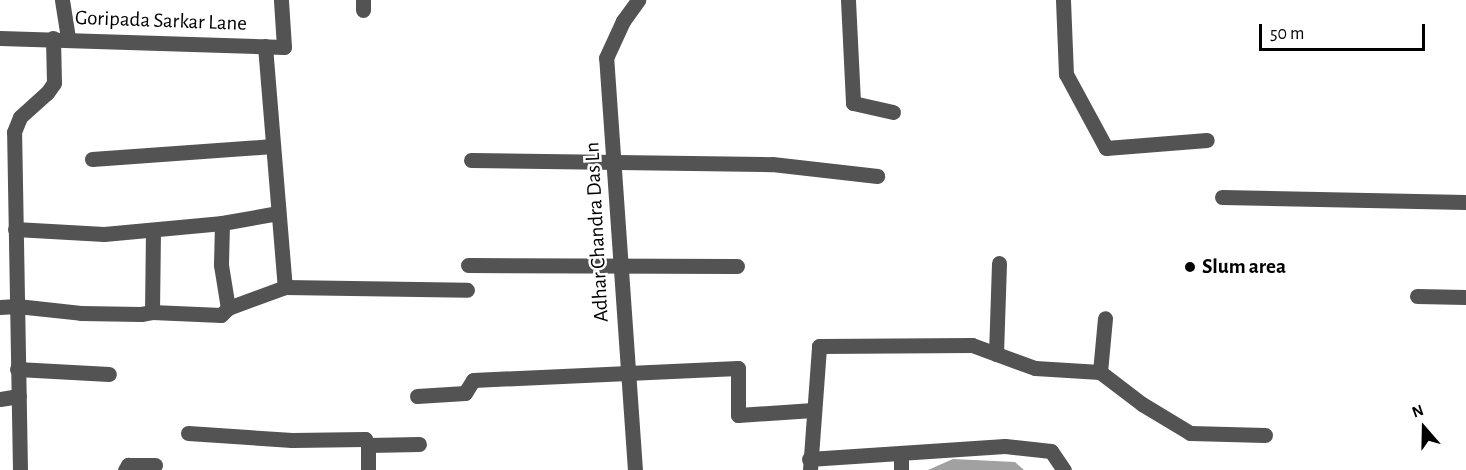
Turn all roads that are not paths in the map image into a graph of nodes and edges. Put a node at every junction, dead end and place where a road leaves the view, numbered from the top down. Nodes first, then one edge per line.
1 (62, 0) edge
2 (281, 0) edge
3 (638, 0) edge
4 (848, 0) edge
5 (1064, 0) edge
6 (0, 38) edge
7 (60, 38) junction
8 (265, 46) junction
9 (893, 112) dead end
10 (1207, 140) dead end
11 (273, 146) junction
12 (92, 159) dead end
13 (471, 160) dead end
14 (615, 161) junction
15 (877, 176) dead end
16 (1222, 197) dead end
17 (1466, 202) edge
18 (278, 213) junction
19 (222, 223) junction
20 (15, 229) junction
21 (153, 230) junction
22 (999, 263) dead end
23 (468, 265) dead end
24 (619, 266) junction
25 (737, 266) dead end
26 (285, 286) junction
27 (467, 290) dead end
28 (1417, 296) dead end
29 (1466, 297) edge
30 (17, 306) junction
31 (0, 307) edge
32 (228, 308) junction
33 (152, 312) junction
34 (1105, 318) dead end
35 (996, 354) junction
36 (17, 369) junction
37 (1100, 372) junction
38 (109, 374) dead end
39 (628, 375) junction
40 (19, 396) junction
41 (417, 396) dead end
42 (0, 399) edge
43 (813, 410) junction
44 (188, 433) dead end
45 (1265, 435) dead end
46 (419, 444) dead end
47 (368, 446) junction
48 (902, 453) junction
49 (809, 464) edge
50 (155, 465) dead end
51 (20, 470) edge
52 (125, 470) edge
53 (368, 470) edge
54 (635, 470) edge
55 (901, 470) edge
56 (1064, 470) edge

1 - 7 street
2 - 8 street, Goripada Sarkar Lane
3 - 14 street, Adhar Chandra Das Ln
4 - 9 street
5 - 10 street
6 - 7 street, Goripada Sarkar Lane
7 - 8 street, Goripada Sarkar Lane
7 - 20 street
8 - 11 street
11 - 12 street
11 - 18 street
13 - 14 street
14 - 15 street
14 - 24 street, Adhar Chandra Das Ln
16 - 17 street
18 - 19 street
18 - 26 street
19 - 21 street
19 - 32 street
20 - 21 street
20 - 30 street
21 - 33 street
22 - 35 street
23 - 24 street
24 - 25 street
24 - 39 street, Adhar Chandra Das Ln
26 - 27 street
26 - 32 street
28 - 29 street
30 - 31 street
30 - 33 street
30 - 36 street
32 - 33 street
34 - 37 street
35 - 37 street
35 - 43 street
36 - 38 street
36 - 40 street
37 - 45 street
39 - 41 street
39 - 43 street
39 - 54 street, Adhar Chandra Das Ln
40 - 42 street
40 - 51 street
43 - 49 street
44 - 47 street
46 - 47 street
47 - 53 street
48 - 49 street
48 - 55 street
48 - 56 street
50 - 52 street

